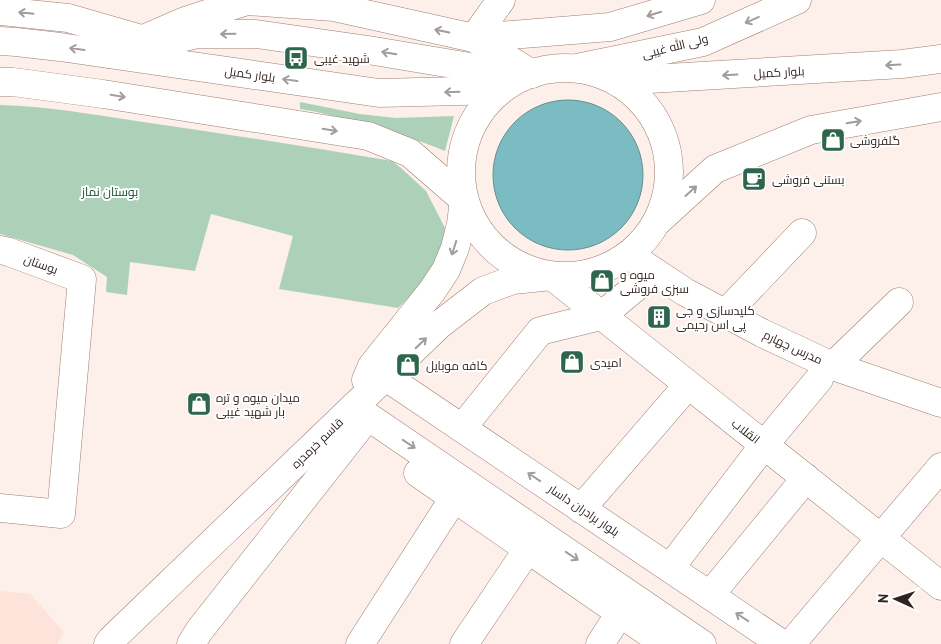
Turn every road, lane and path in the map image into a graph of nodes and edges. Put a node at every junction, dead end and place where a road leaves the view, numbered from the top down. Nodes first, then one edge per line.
1 (501, 0) edge
2 (629, 0) edge
3 (701, 0) edge
4 (797, 0) edge
5 (336, 4) edge
6 (74, 9) edge
7 (0, 10) edge
8 (192, 10) edge
9 (610, 27) junction
10 (474, 38) junction
11 (141, 40) junction
12 (0, 41) edge
13 (108, 54) junction
14 (941, 59) edge
15 (577, 68) junction
16 (528, 75) junction
17 (616, 81) junction
18 (0, 82) edge
19 (500, 90) junction
20 (941, 107) edge
21 (464, 200) junction
22 (655, 224) junction
23 (802, 233) dead end
24 (0, 250) edge
25 (629, 255) junction
26 (654, 272) junction
27 (552, 276) junction
28 (899, 302) dead end
29 (725, 314) junction
30 (601, 316) junction
31 (826, 372) junction
32 (386, 377) junction
33 (688, 385) junction
34 (941, 403) edge
35 (356, 418) junction
36 (462, 428) junction
37 (764, 445) junction
38 (941, 467) edge
39 (806, 478) junction
40 (454, 498) junction
41 (0, 508) edge
42 (581, 509) junction
43 (882, 538) junction
44 (533, 541) junction
45 (670, 568) junction
46 (941, 586) edge
47 (710, 595) junction
48 (620, 613) junction
49 (108, 644) edge
50 (190, 644) edge
51 (360, 644) edge
52 (464, 644) edge
53 (600, 644) edge
54 (665, 644) edge
55 (702, 644) edge
56 (782, 644) edge
57 (791, 644) edge

1 - 10 street
2 - 9 street
3 -> 9 street
4 -> 15 street, ولی الله غیبی
5 - 8 street
10 -> 5 street
6 -> 7 street
6 - 11 street
8 - 11 street
9 - 10 street
10 - 16 street
11 - 13 street
13 -> 12 street, بلوار کمیل
16 -> 13 street
19 -> 13 street, بلوار کمیل
14 -> 17 street, بلوار کمیل
15 - 16 street
15 - 17 street
16 - 19 street
17 - 22 street
18 -> 21 street
19 - 21 street
22 -> 20 street
21 - 27 street
21 -> 35 street, قاسم خرمدره
22 - 25 street
23 - 29 street
24 - 41 street, بوستان
25 - 26 street, مدرس چهارم
25 - 27 street
26 - 29 street, مدرس چهارم
26 - 30 street
27 - 30 street, انقلاب
32 -> 27 street
28 - 31 street
29 - 31 street, مدرس چهارم
30 - 33 street, انقلاب
30 - 36 street
31 - 34 street, مدرس چهارم
31 - 37 street
32 - 35 street
32 - 36 street, بلوار برادران داسار
33 - 37 street, انقلاب
33 - 42 street
35 - 40 street
35 -> 44 street
35 - 49 street, قاسم خرمدره
35 - 50 street
42 -> 36 street, بلوار برادران داسار
37 - 39 street, انقلاب
37 - 45 street
38 - 43 street
39 - 43 street, انقلاب
39 - 47 street
40 - 44 street
40 - 51 street
42 - 45 street, بلوار برادران داسار
43 - 46 street, انقلاب
43 - 57 street
44 - 48 street
44 - 52 street
44 -> 55 street
45 - 47 street, بلوار برادران داسار
56 -> 47 street, بلوار برادران داسار
48 - 53 street
48 - 54 street

